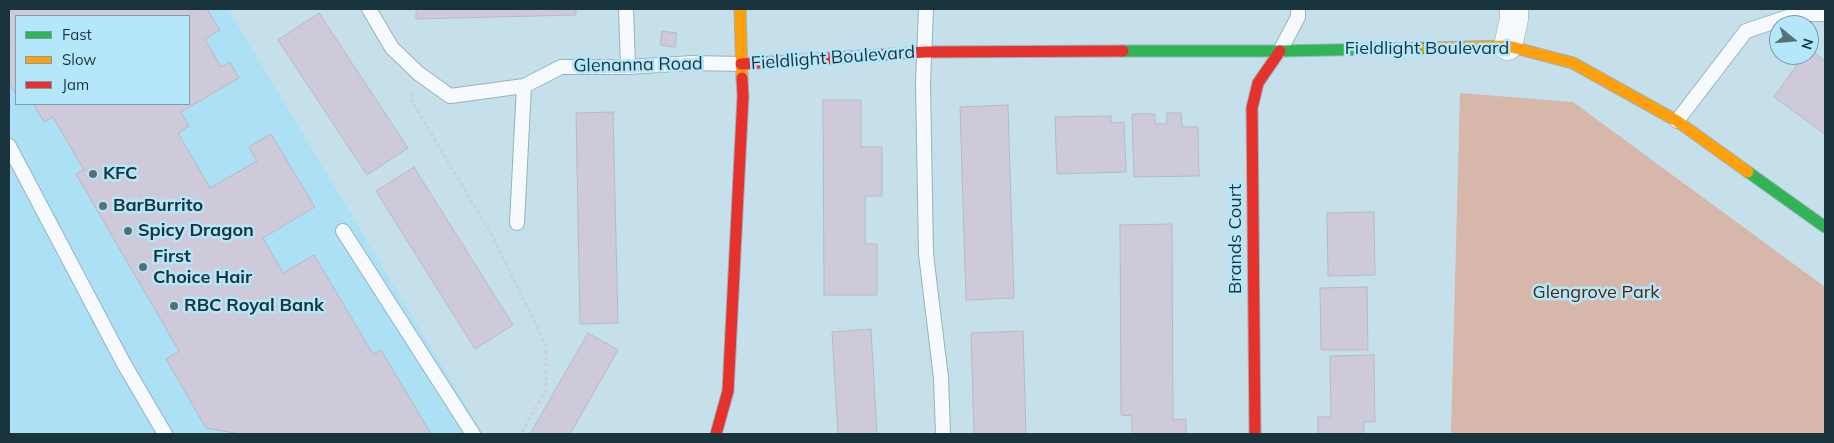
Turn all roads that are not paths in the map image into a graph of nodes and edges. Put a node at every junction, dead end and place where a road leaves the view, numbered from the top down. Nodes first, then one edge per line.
1 (369, 9) edge
2 (626, 9) edge
3 (740, 9) edge
4 (926, 9) edge
5 (1298, 9) edge
6 (1514, 9) edge
7 (1825, 14) edge
8 (1508, 46) junction
9 (1280, 51) junction
10 (925, 52) junction
11 (741, 64) junction
12 (628, 67) junction
13 (524, 86) junction
14 (1677, 121) junction
15 (9, 146) edge
16 (517, 223) dead end
17 (1825, 227) edge
18 (343, 231) dead end
19 (164, 434) edge
20 (473, 434) edge
21 (716, 434) edge
22 (942, 434) edge
23 (1255, 434) edge

1 - 13 lane, Glenanna Road
2 - 12 lane
3 - 11 street
4 - 10 lane, Fieldlight Boulevard
5 - 9 lane
6 - 8 street
7 - 14 lane
8 - 9 street, Fieldlight Boulevard
8 - 14 street, Fieldlight Boulevard
9 - 10 street, Fieldlight Boulevard
9 - 23 street, Brands Court
10 - 11 street, Fieldlight Boulevard
10 - 22 lane
11 - 12 lane, Glenanna Road
11 - 21 street
12 - 13 lane, Glenanna Road
13 - 16 lane
14 - 17 street, Fieldlight Boulevard
15 - 19 lane
18 - 20 lane

